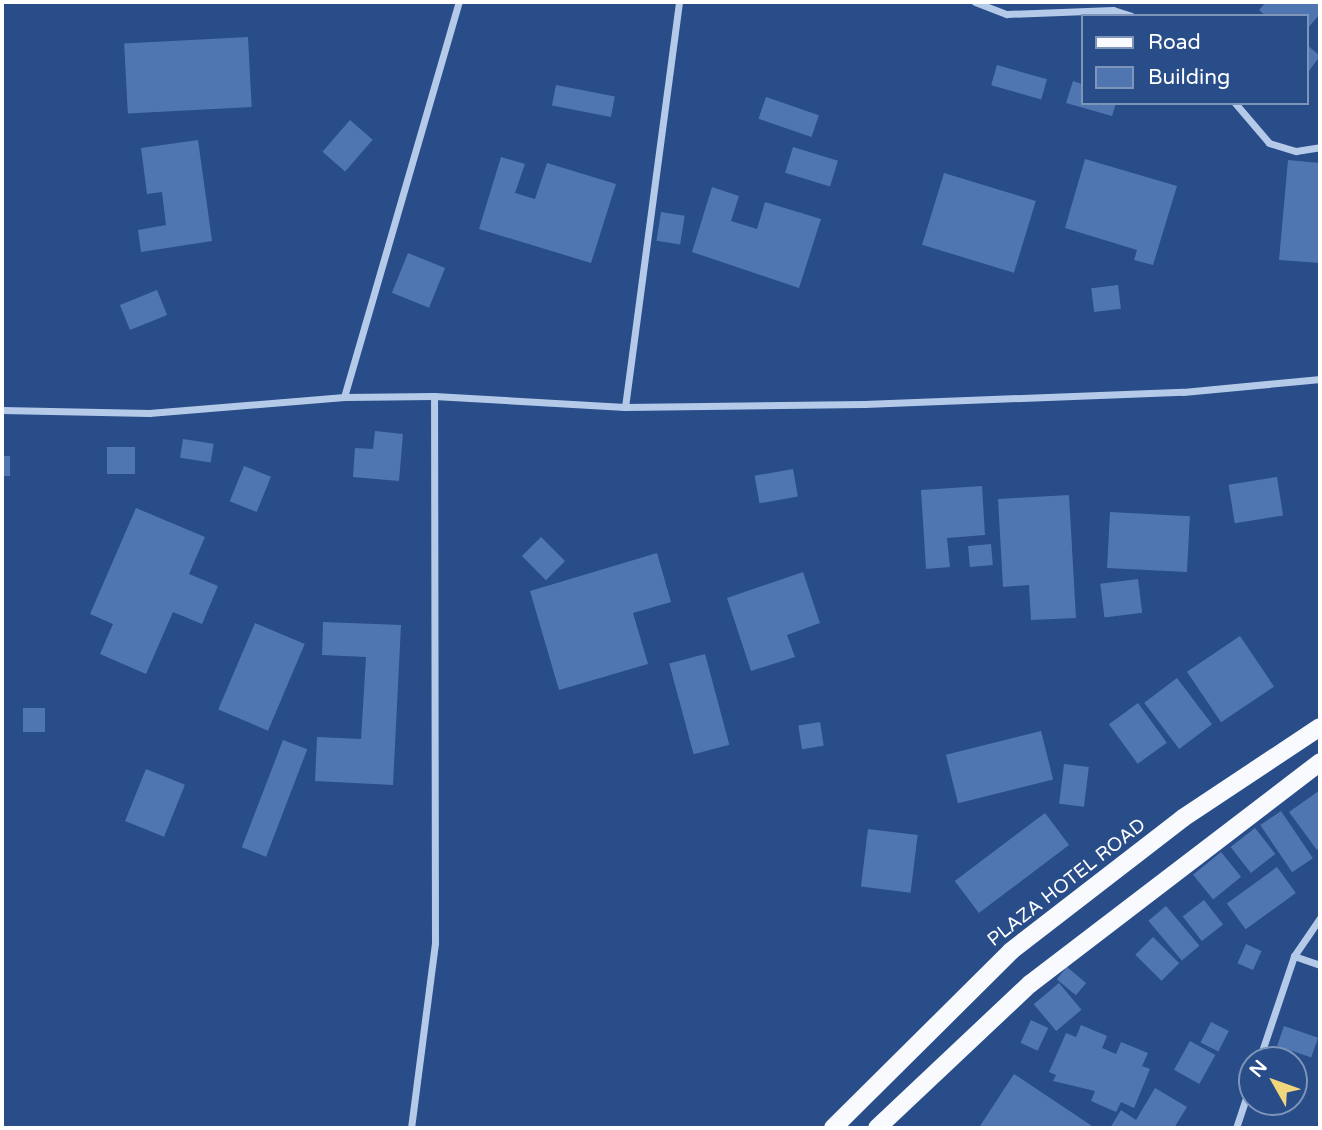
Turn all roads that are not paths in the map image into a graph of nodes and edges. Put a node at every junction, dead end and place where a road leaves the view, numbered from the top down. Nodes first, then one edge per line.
1 (459, 2) edge
2 (679, 2) edge
3 (975, 2) edge
4 (1125, 14) edge
5 (1237, 105) edge
6 (1320, 147) edge
7 (1320, 379) edge
8 (433, 396) junction
9 (344, 397) junction
10 (625, 407) junction
11 (2, 410) edge
12 (1320, 727) edge
13 (1320, 762) edge
14 (1320, 918) edge
15 (1294, 956) junction
16 (1320, 965) edge
17 (1264, 1046) edge
18 (411, 1128) edge
19 (833, 1128) edge
20 (877, 1128) edge

1 - 9 street
2 - 10 street
3 - 4 street
5 - 6 street
7 - 10 street
8 - 9 street
8 - 10 street
8 - 18 street
9 - 11 street
12 - 19 main road, PLAZA HOTEL ROAD
13 - 20 main road
14 - 15 street
15 - 16 street
15 - 17 street

